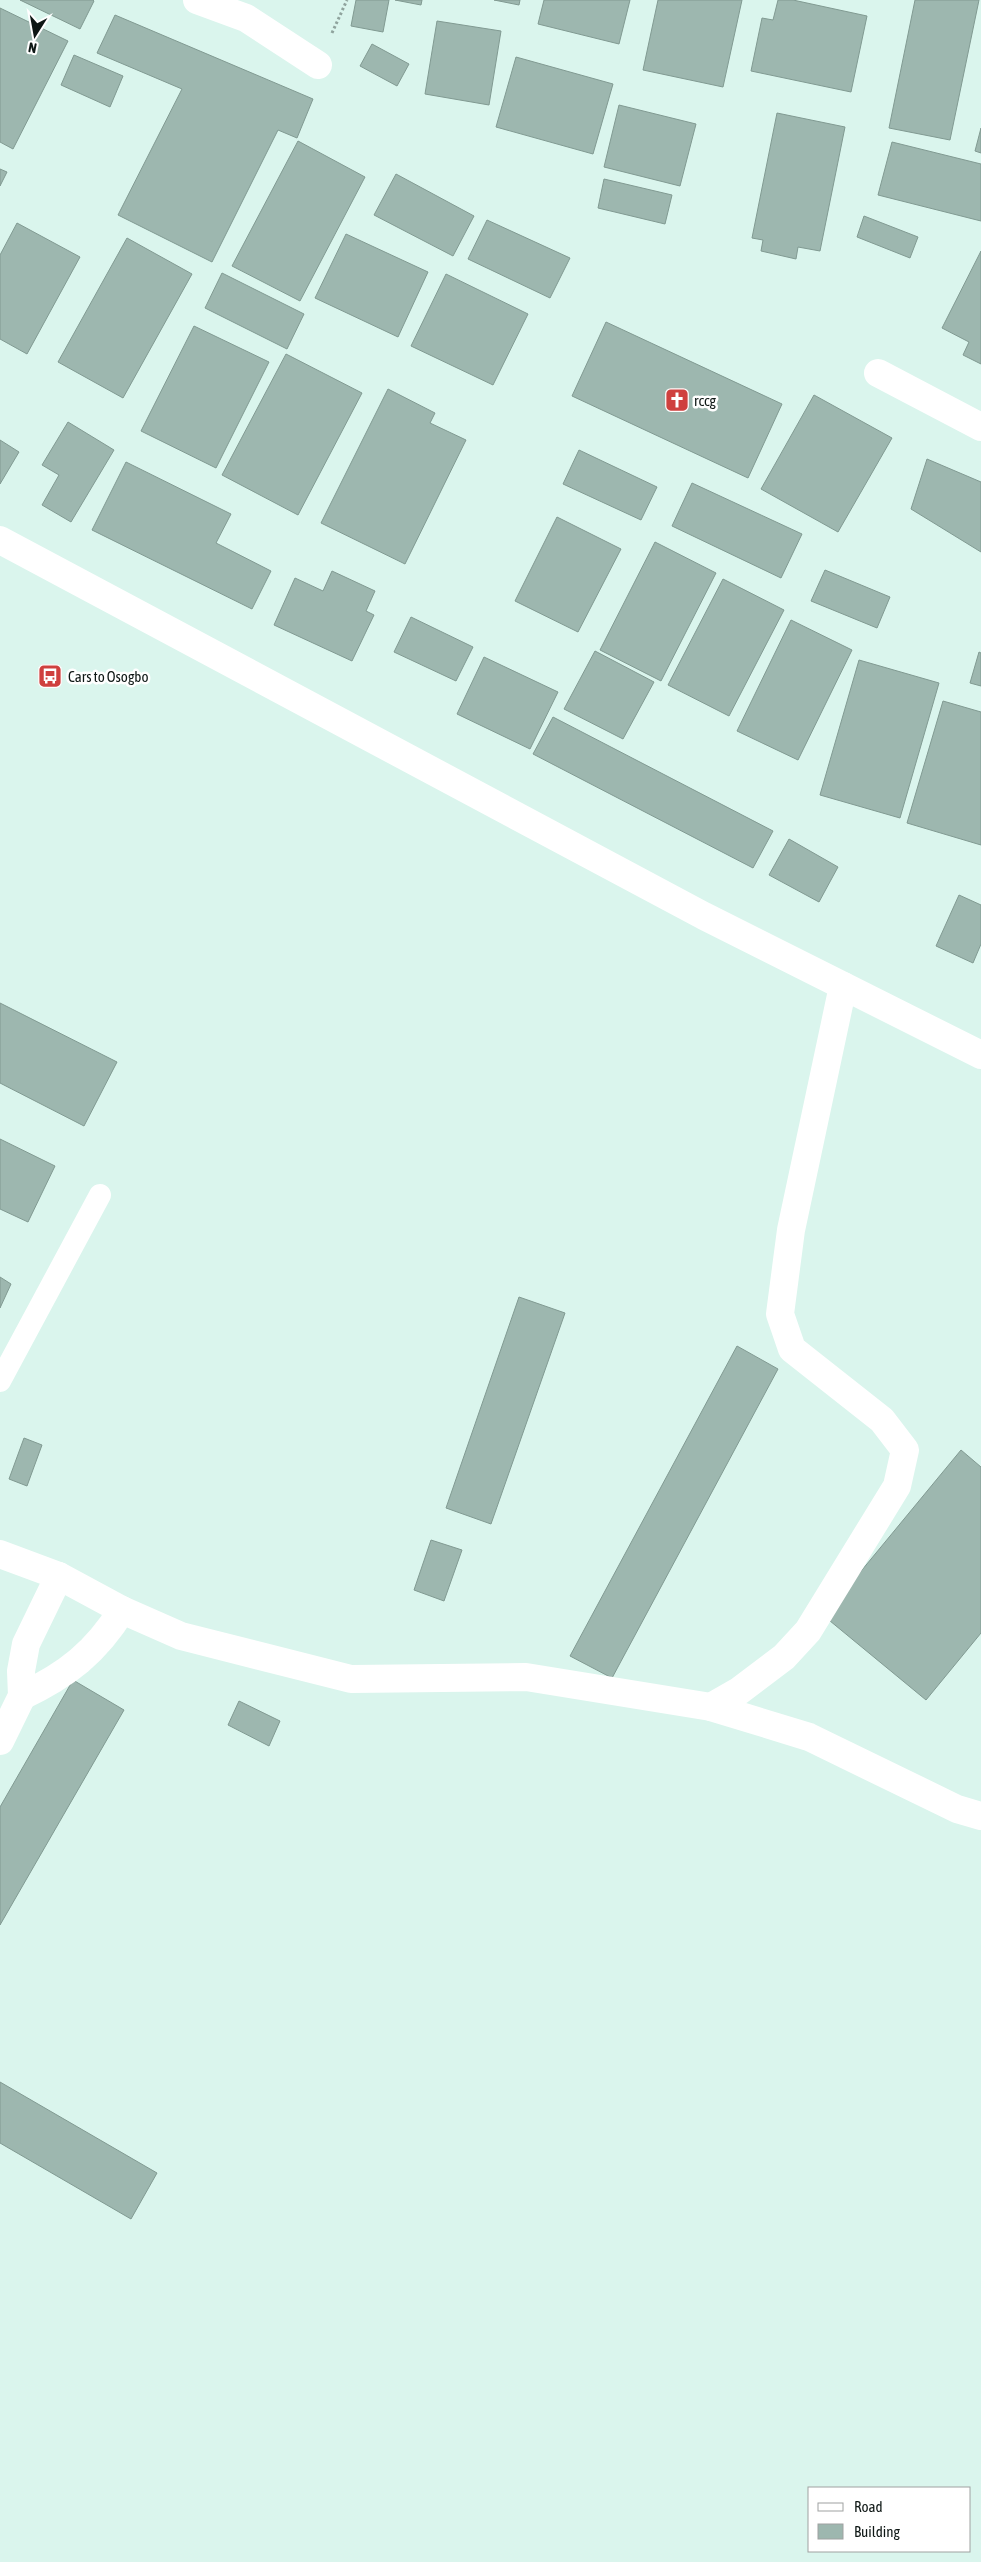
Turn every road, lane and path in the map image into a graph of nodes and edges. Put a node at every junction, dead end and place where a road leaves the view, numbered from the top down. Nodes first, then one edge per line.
1 (197, 0) edge
2 (318, 65) dead end
3 (878, 373) dead end
4 (981, 427) edge
5 (0, 540) edge
6 (843, 986) junction
7 (981, 1055) edge
8 (100, 1195) dead end
9 (0, 1381) edge
10 (0, 1554) edge
11 (59, 1576) junction
12 (122, 1610) junction
13 (22, 1696) junction
14 (711, 1707) junction
15 (0, 1741) edge
16 (981, 1816) edge

1 - 2 street
3 - 4 street
5 - 6 street
6 - 7 street
6 - 14 street
8 - 9 lane
10 - 11 street
11 - 12 street
11 - 13 street
12 - 13 street
12 - 14 street
13 - 15 street
14 - 16 street

